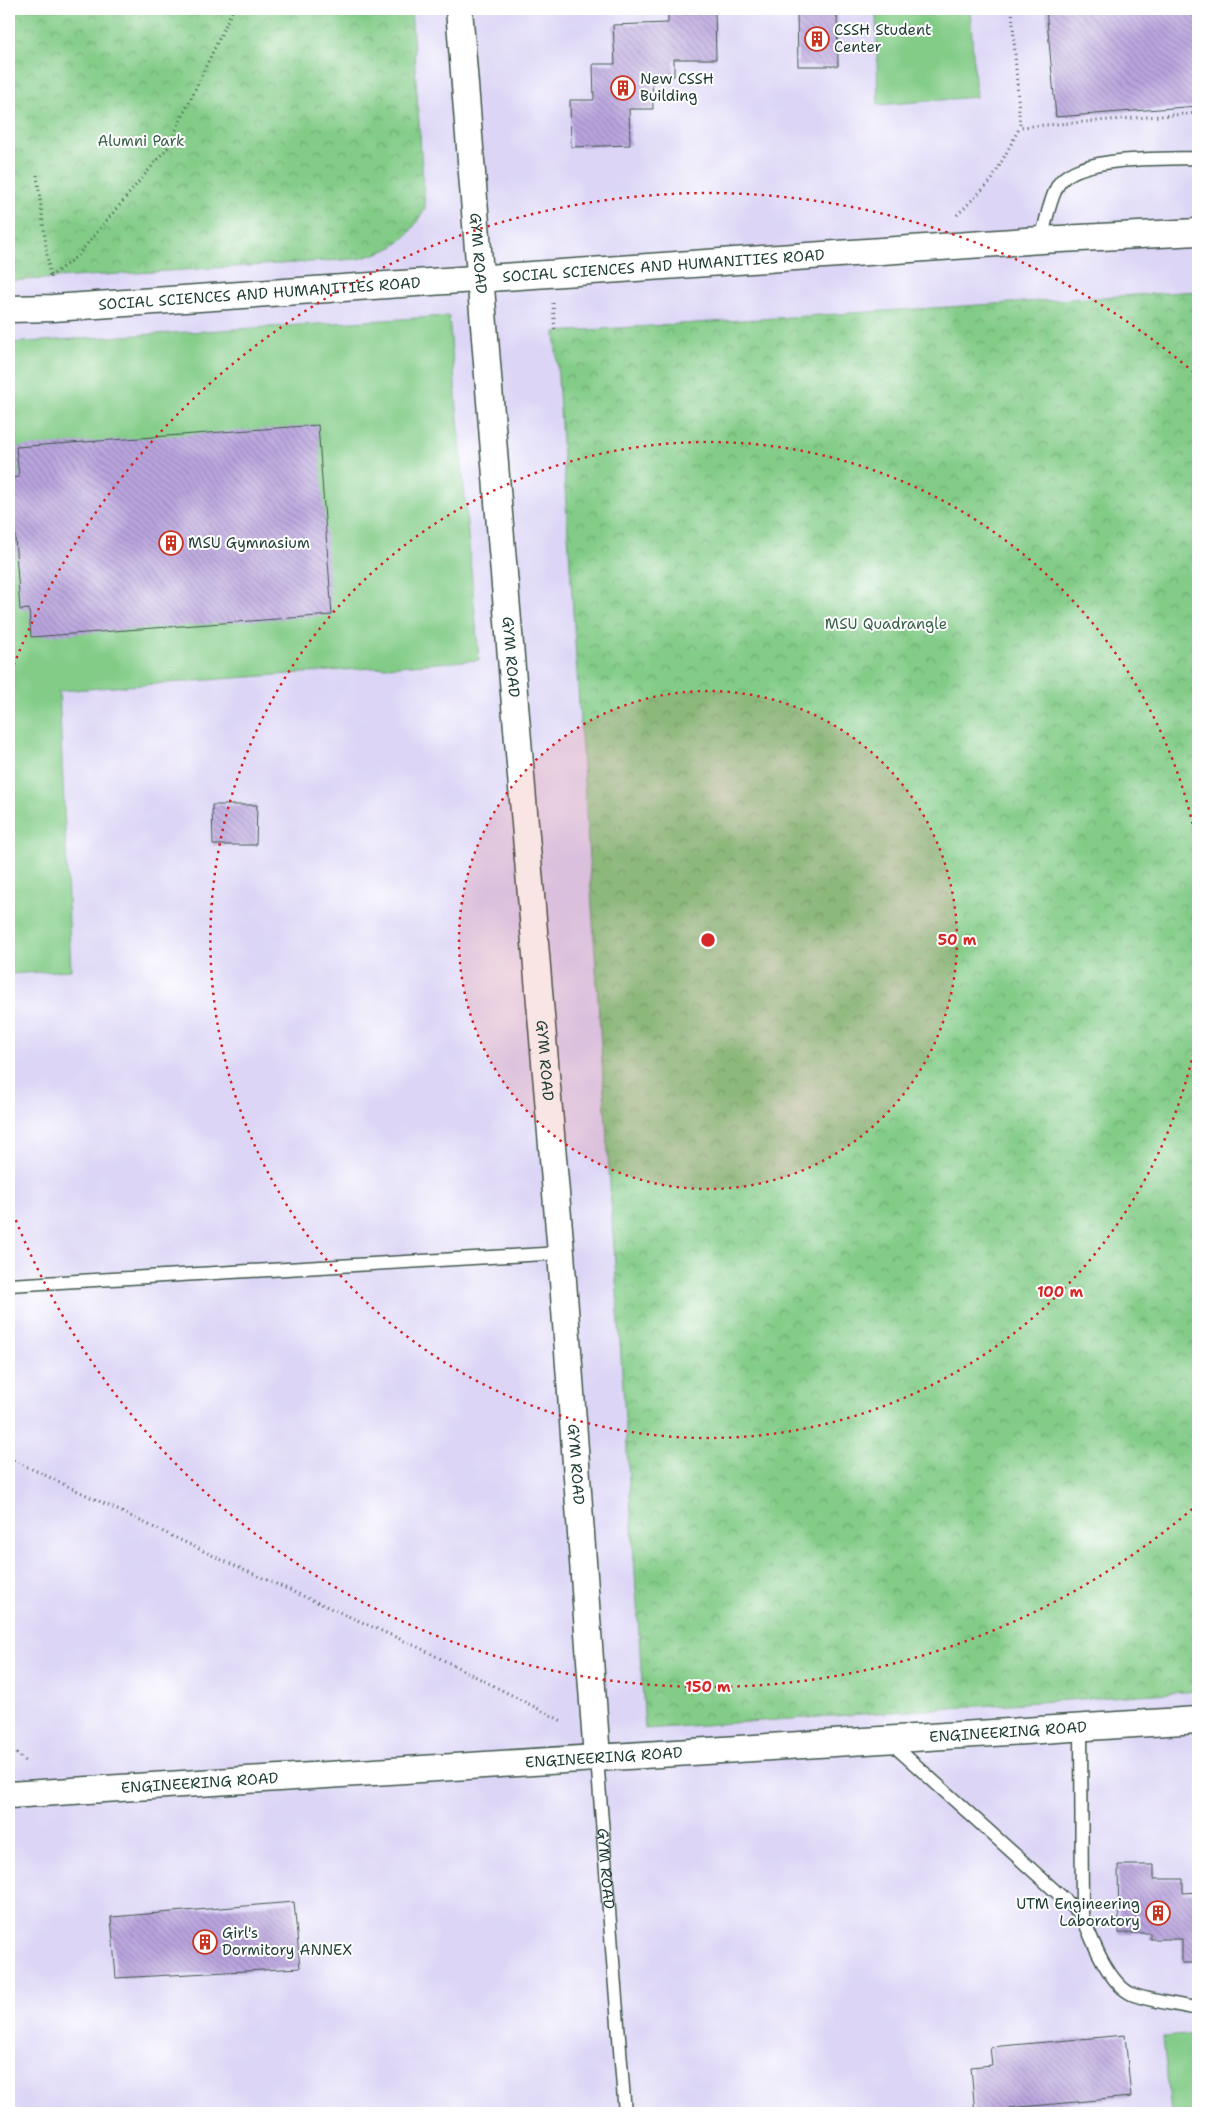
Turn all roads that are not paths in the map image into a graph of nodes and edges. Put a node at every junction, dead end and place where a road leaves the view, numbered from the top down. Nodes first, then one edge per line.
1 (459, 9) edge
2 (1198, 158) edge
3 (1198, 232) edge
4 (1041, 240) junction
5 (480, 278) junction
6 (9, 309) edge
7 (561, 1253) junction
8 (9, 1285) edge
9 (1198, 1720) edge
10 (1081, 1727) junction
11 (888, 1740) junction
12 (596, 1748) junction
13 (9, 1795) edge
14 (1082, 1915) junction
15 (1198, 2009) edge
16 (625, 2113) edge

1 - 5 street, GYM ROAD
2 - 4 lane
3 - 4 street, SOCIAL SCIENCES AND HUMANITIES ROAD
4 - 5 street, SOCIAL SCIENCES AND HUMANITIES ROAD
5 - 6 street, SOCIAL SCIENCES AND HUMANITIES ROAD
5 - 7 street, GYM ROAD
7 - 8 lane
7 - 12 street, GYM ROAD
9 - 10 street, ENGINEERING ROAD
10 - 11 street, ENGINEERING ROAD
10 - 14 lane
11 - 12 street, ENGINEERING ROAD
11 - 14 lane
12 - 13 street, ENGINEERING ROAD
12 - 16 lane, GYM ROAD
14 - 15 lane

